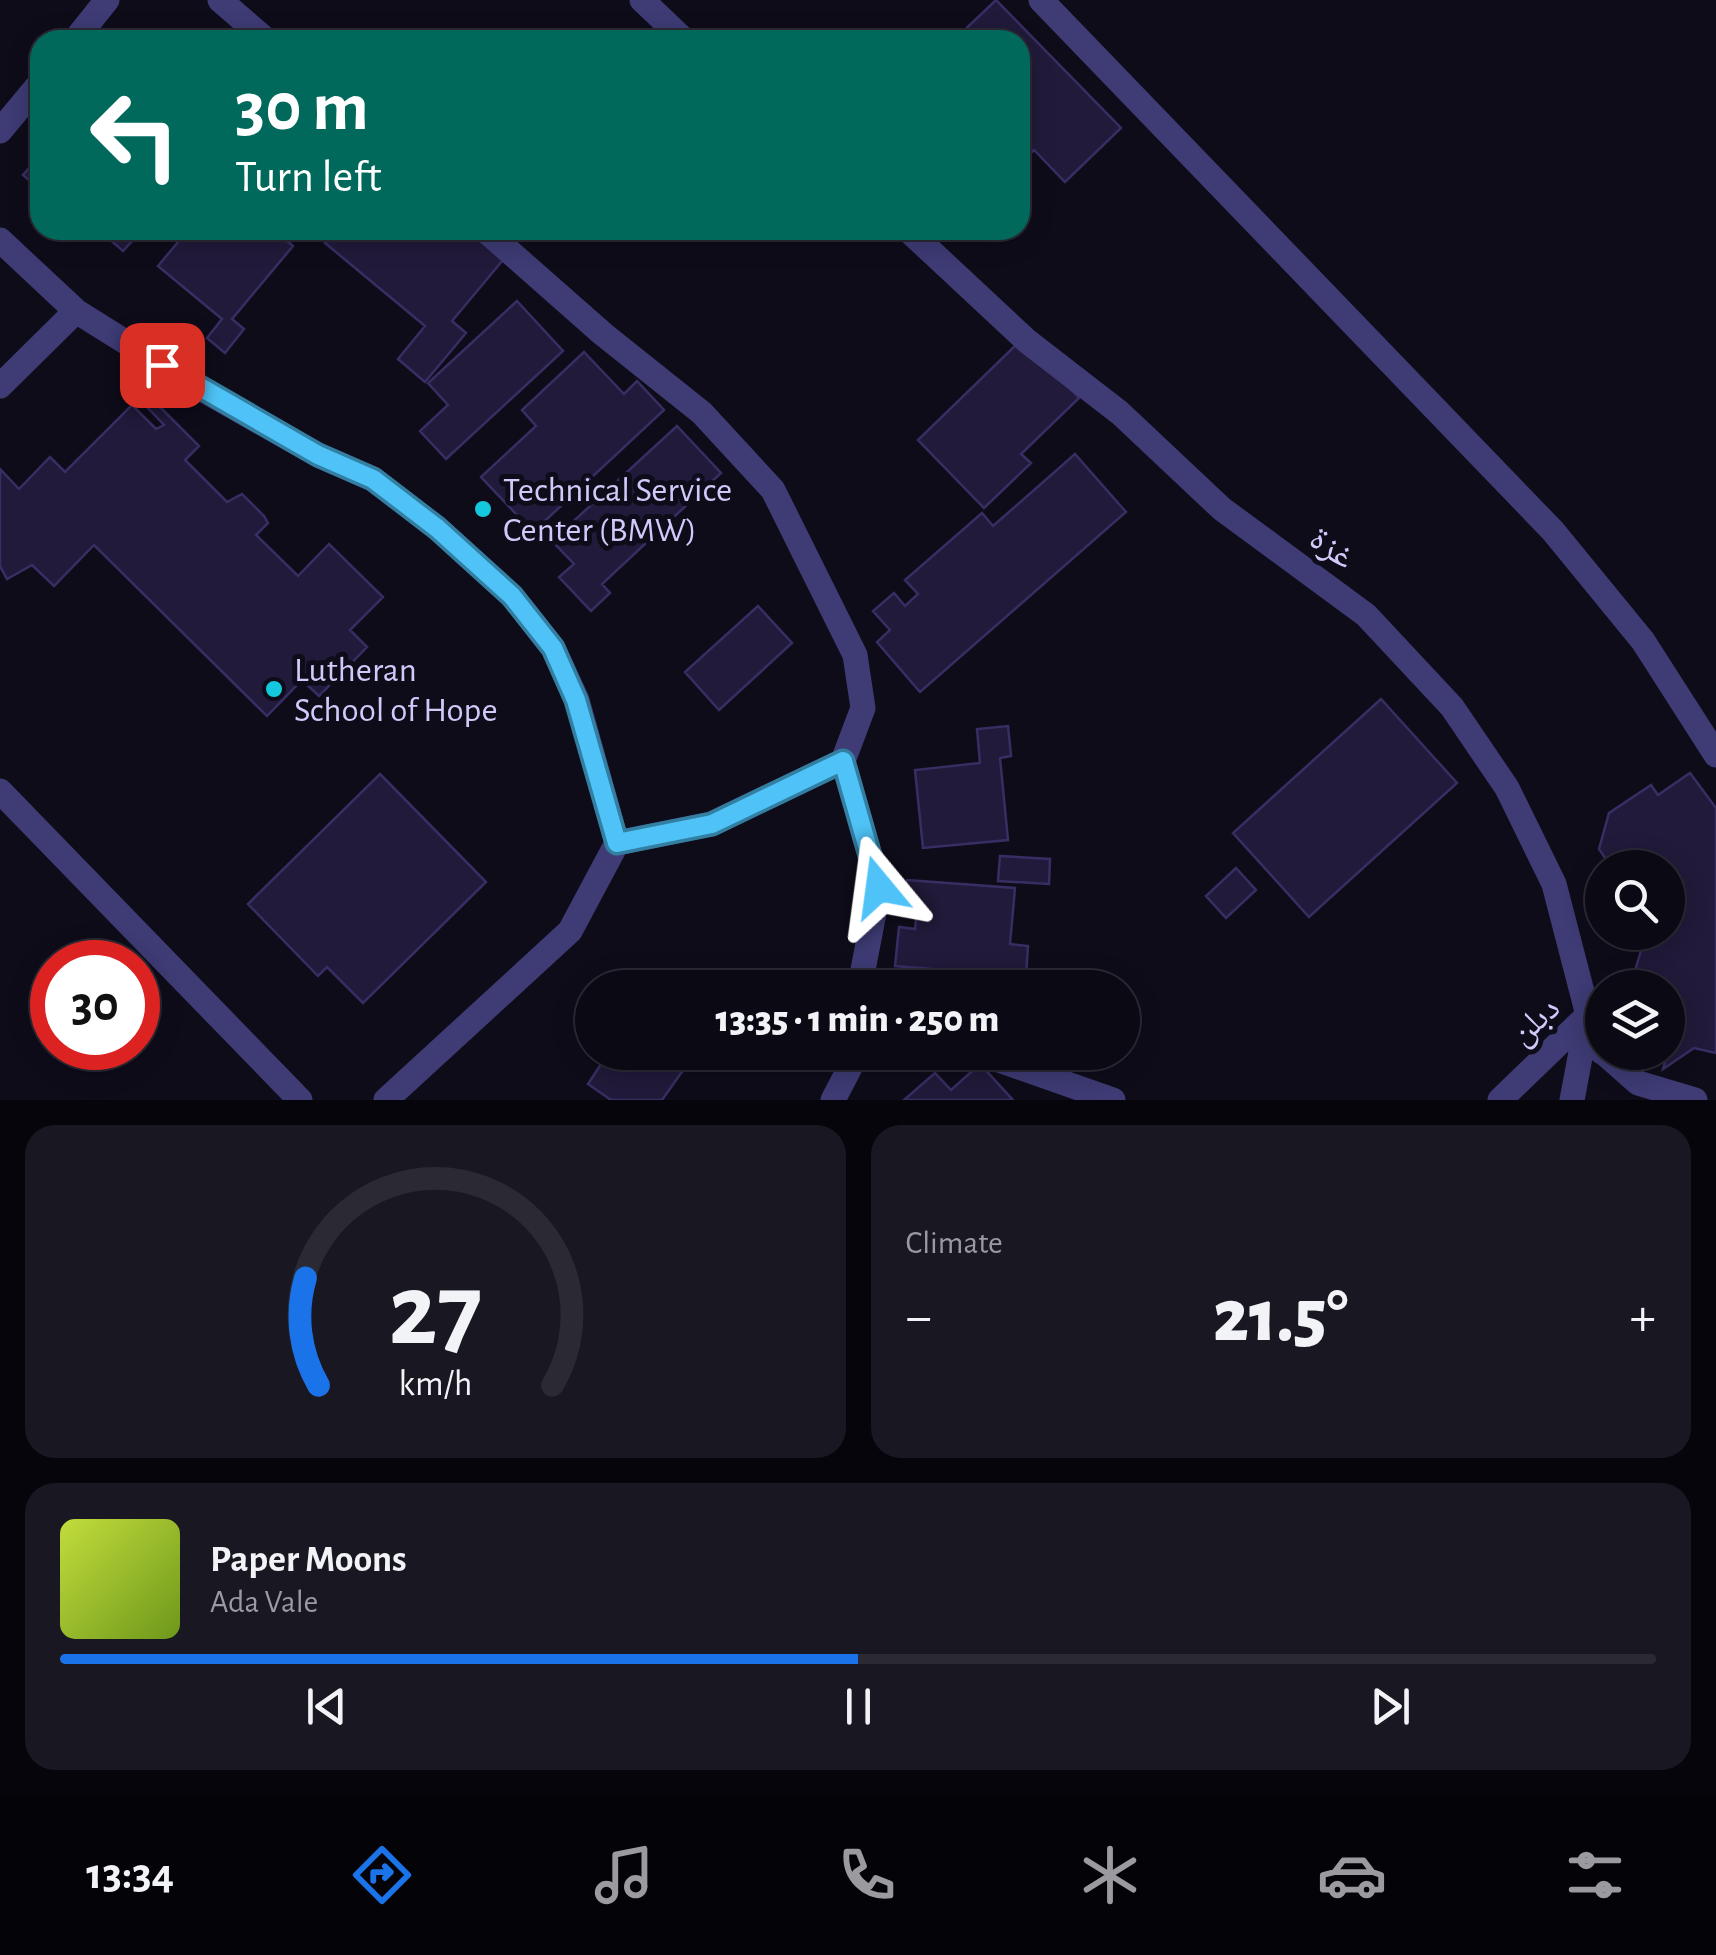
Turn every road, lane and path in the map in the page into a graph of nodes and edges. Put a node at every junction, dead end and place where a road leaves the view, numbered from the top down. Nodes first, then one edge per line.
1 (107, 0) edge
2 (220, 0) edge
3 (642, 0) edge
4 (1041, 0) edge
5 (82, 30) edge
6 (254, 30) edge
7 (674, 30) edge
8 (30, 95) edge
9 (0, 131) edge
10 (0, 240) edge
11 (495, 240) edge
12 (919, 240) edge
13 (76, 311) junction
14 (0, 386) edge
15 (1716, 755) edge
16 (843, 761) junction
17 (0, 792) edge
18 (617, 843) junction
19 (863, 970) edge
20 (1585, 1003) edge
21 (1585, 1018) edge
22 (1585, 1031) edge
23 (849, 1070) edge
24 (1027, 1070) edge
25 (1623, 1070) edge
26 (300, 1100) edge
27 (386, 1100) edge
28 (833, 1100) edge
29 (1113, 1100) edge
30 (1500, 1100) edge
31 (1572, 1100) edge
32 (1695, 1100) edge

1 - 5 street
2 - 6 street
3 - 7 street
4 - 15 street
8 - 9 street
10 - 13 street
11 - 16 street
12 - 20 street, غزة
13 - 14 street
13 - 18 street
16 - 18 street
16 - 19 street
17 - 26 street
18 - 27 street
21 - 30 street, دبلن
22 - 31 street
23 - 28 street
24 - 29 street
25 - 32 street, دبلن

